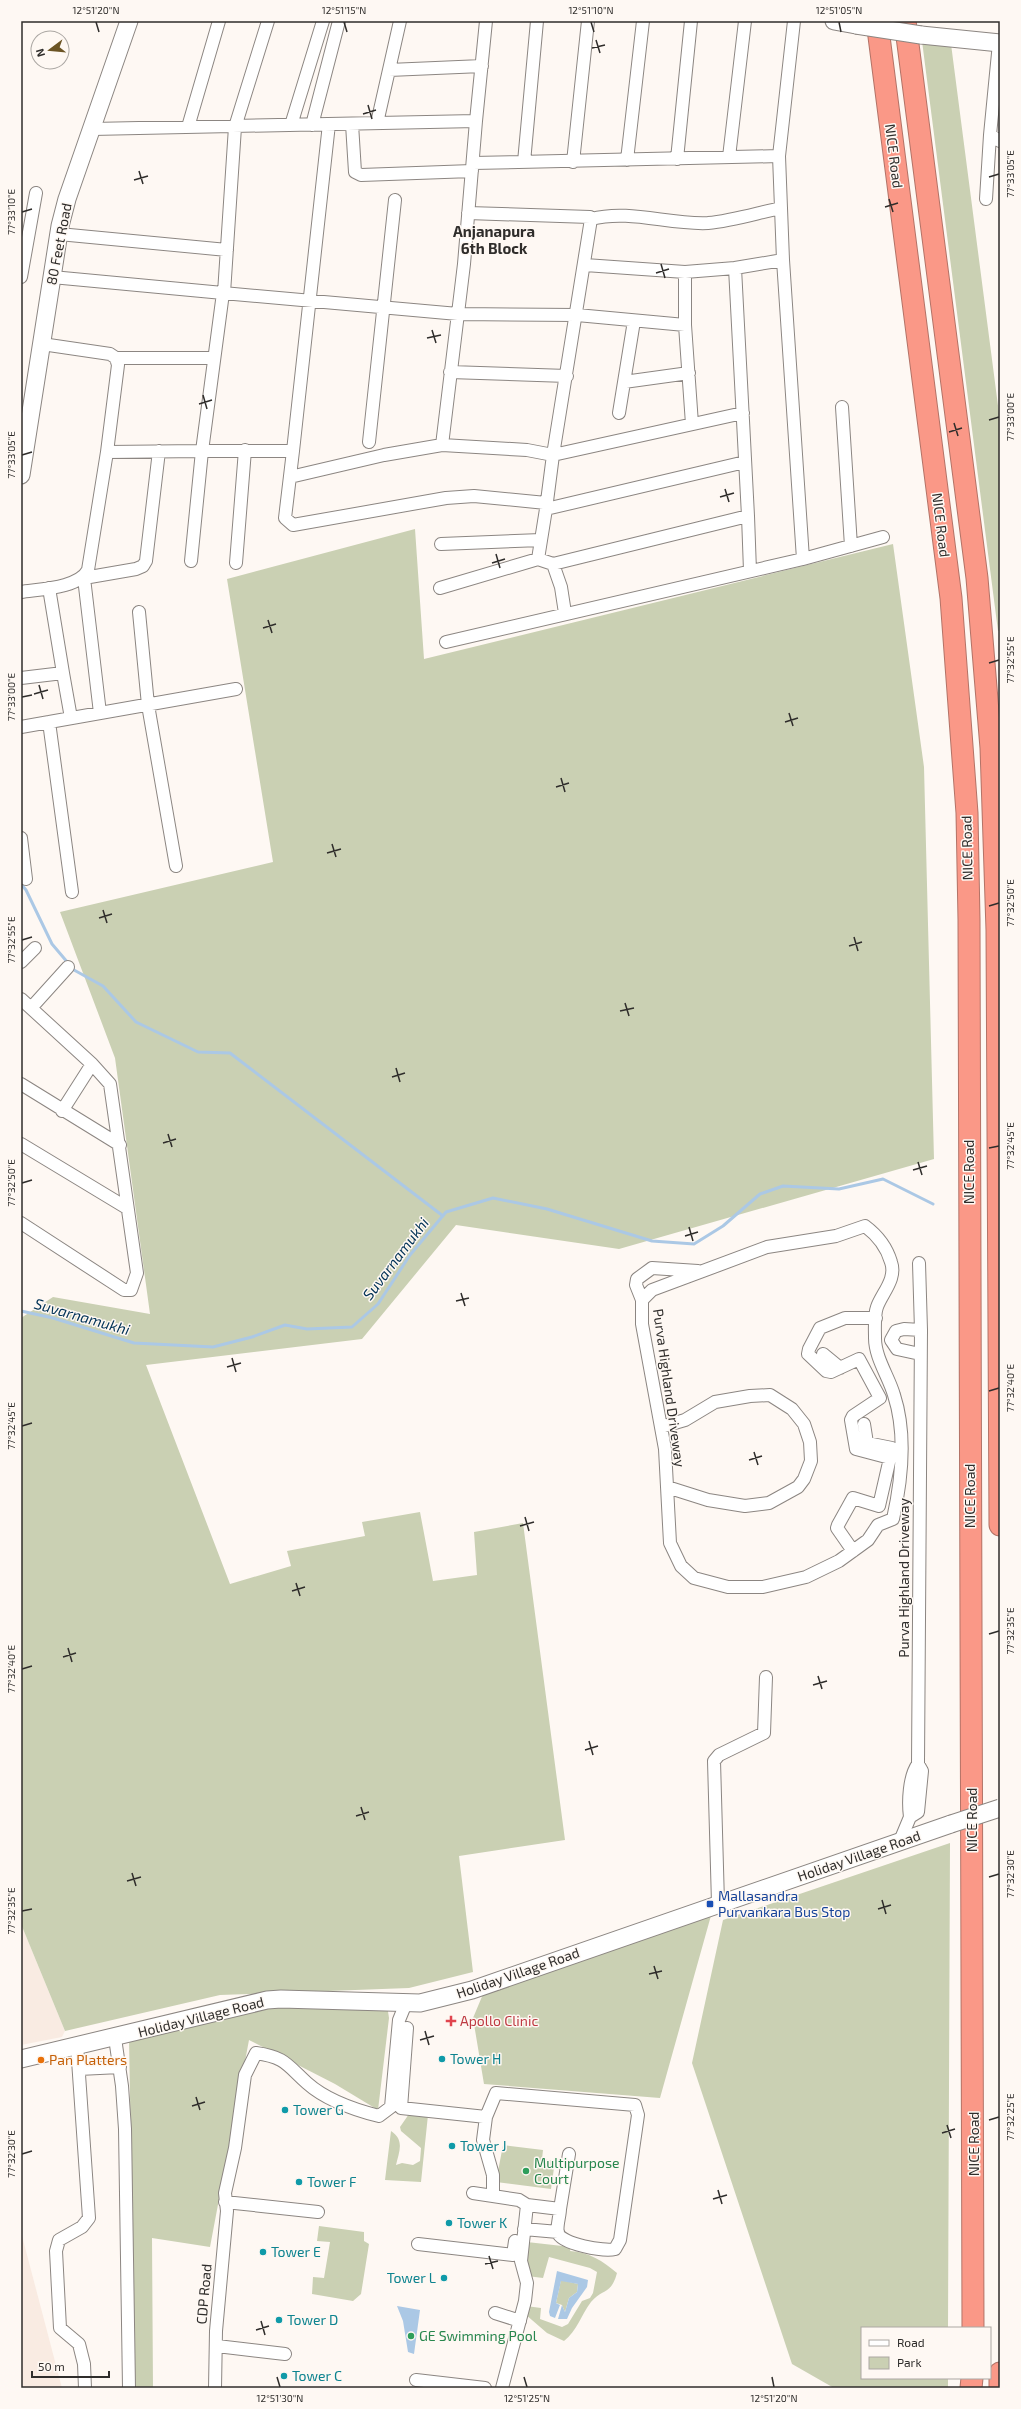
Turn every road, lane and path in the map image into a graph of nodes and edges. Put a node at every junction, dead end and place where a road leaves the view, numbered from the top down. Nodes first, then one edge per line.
1 (129, 21) edge
2 (219, 21) edge
3 (268, 21) edge
4 (323, 21) edge
5 (339, 21) edge
6 (400, 21) edge
7 (486, 21) edge
8 (537, 21) edge
9 (588, 21) edge
10 (642, 21) edge
11 (691, 21) edge
12 (745, 21) edge
13 (794, 21) edge
14 (834, 21) edge
15 (876, 21) edge
16 (905, 21) edge
17 (999, 43) edge
18 (482, 66) junction
19 (389, 70) junction
20 (997, 87) edge
21 (476, 121) junction
22 (377, 123) junction
23 (329, 124) junction
24 (352, 124) junction
25 (291, 125) junction
26 (312, 125) junction
27 (188, 127) junction
28 (235, 127) junction
29 (92, 129) junction
30 (995, 138) edge
31 (779, 156) junction
32 (729, 157) junction
33 (677, 159) junction
34 (627, 160) junction
35 (524, 162) junction
36 (573, 162) junction
37 (472, 167) junction
38 (36, 193) dead end
39 (986, 199) dead end
40 (396, 200) dead end
41 (781, 208) junction
42 (468, 213) junction
43 (592, 219) junction
44 (58, 234) junction
45 (227, 250) junction
46 (783, 260) junction
47 (585, 265) junction
48 (735, 268) junction
49 (685, 272) junction
50 (21, 277) edge
51 (52, 277) junction
52 (224, 293) junction
53 (310, 300) junction
54 (385, 307) junction
55 (458, 314) junction
56 (577, 315) junction
57 (634, 321) junction
58 (685, 325) junction
59 (42, 344) junction
60 (116, 358) junction
61 (214, 358) junction
62 (450, 372) junction
63 (689, 373) junction
64 (567, 376) junction
65 (624, 382) junction
66 (27, 405) edge
67 (842, 407) dead end
68 (619, 413) dead end
69 (743, 413) junction
70 (692, 424) junction
71 (369, 442) dead end
72 (442, 445) junction
73 (245, 450) junction
74 (159, 451) junction
75 (202, 451) junction
76 (293, 451) junction
77 (107, 452) junction
78 (553, 455) junction
79 (745, 462) junction
80 (21, 475) edge
81 (290, 478) junction
82 (546, 506) junction
83 (748, 516) junction
84 (883, 537) dead end
85 (541, 540) junction
86 (441, 544) dead end
87 (850, 546) junction
88 (538, 559) junction
89 (803, 559) junction
90 (191, 561) dead end
91 (236, 563) dead end
92 (553, 564) junction
93 (750, 571) junction
94 (84, 578) junction
95 (49, 588) junction
96 (440, 588) dead end
97 (21, 592) edge
98 (139, 612) dead end
99 (565, 613) junction
100 (446, 642) dead end
101 (63, 673) junction
102 (21, 678) edge
103 (236, 689) dead end
104 (148, 704) junction
105 (100, 713) junction
106 (71, 718) junction
107 (49, 722) junction
108 (21, 727) edge
109 (21, 838) edge
110 (176, 866) dead end
111 (26, 878) dead end
112 (72, 892) dead end
113 (35, 948) dead end
114 (21, 962) edge
115 (68, 967) dead end
116 (21, 999) edge
117 (31, 1008) junction
118 (92, 1064) junction
119 (21, 1084) edge
120 (62, 1111) junction
121 (21, 1144) edge
122 (120, 1145) junction
123 (127, 1208) junction
124 (21, 1223) edge
125 (919, 1263) dead end
126 (703, 1272) junction
127 (642, 1300) junction
128 (876, 1318) junction
129 (921, 1330) junction
130 (875, 1340) junction
131 (891, 1340) junction
132 (823, 1354) dead end
133 (920, 1354) junction
134 (840, 1368) junction
135 (864, 1424) dead end
136 (661, 1428) junction
137 (890, 1458) junction
138 (667, 1487) junction
139 (1000, 1525) edge
140 (853, 1551) junction
141 (766, 1677) dead end
142 (1000, 1808) edge
143 (900, 1842) junction
144 (718, 1903) junction
145 (409, 2003) junction
146 (116, 2038) junction
147 (77, 2046) junction
148 (21, 2059) edge
149 (120, 2067) junction
150 (79, 2069) junction
151 (486, 2117) junction
152 (569, 2154) dead end
153 (473, 2193) dead end
154 (493, 2196) junction
155 (225, 2202) junction
156 (523, 2202) junction
157 (560, 2209) junction
158 (318, 2212) dead end
159 (524, 2229) junction
160 (558, 2232) junction
161 (418, 2244) dead end
162 (495, 2313) dead end
163 (520, 2321) junction
164 (973, 2327) edge
165 (217, 2346) junction
166 (285, 2354) dead end
167 (1000, 2373) edge
168 (416, 2380) dead end
169 (84, 2388) edge
170 (129, 2388) edge
171 (215, 2388) edge
172 (221, 2388) edge
173 (485, 2388) edge
174 (502, 2388) edge
175 (1000, 2388) edge

1 - 29 street, 80 Feet Road
2 - 27 street
3 - 28 street
4 - 25 street
5 - 26 street
6 - 19 street
7 - 18 street
8 - 35 street
9 - 36 street
10 - 34 street
11 - 33 street
12 - 32 street
13 - 31 street
14 - 17 street, bridge
15 - 164 highway, NICE Road
16 - 139 highway, NICE Road
17 - 20 street
18 - 19 street
18 - 21 street
19 - 22 street
20 - 30 street
21 - 22 street
21 - 37 street
22 - 24 street
23 - 24 street
23 - 26 street
23 - 53 street
24 - 37 street
25 - 26 street
25 - 28 street
27 - 28 street
27 - 29 street
28 - 45 street
29 - 44 street, 80 Feet Road
30 - 39 street
31 - 32 street
31 - 41 street
32 - 33 street
33 - 34 street
34 - 36 street
35 - 36 street
35 - 37 street
37 - 42 street
38 - 50 street
40 - 54 street
41 - 43 street
41 - 46 street
42 - 43 street
42 - 55 street
43 - 47 street
44 - 45 street
44 - 51 street, 80 Feet Road
45 - 52 street
46 - 48 street
46 - 89 street
47 - 49 street
47 - 56 street
48 - 49 street
48 - 69 street
49 - 58 street
51 - 52 street
51 - 59 street, 80 Feet Road
52 - 53 street
52 - 61 street
53 - 54 street
53 - 76 street
54 - 55 street
54 - 71 street
55 - 56 street
55 - 62 street
56 - 57 street
56 - 64 street
57 - 58 street
57 - 65 street
58 - 63 street
59 - 60 street
59 - 66 street, 80 Feet Road
60 - 61 street
60 - 77 street
61 - 75 street
62 - 64 street
62 - 72 street
63 - 65 street
63 - 70 street
64 - 78 street
65 - 68 street
66 - 80 street, 80 Feet Road
67 - 87 street
69 - 70 street
69 - 79 street
70 - 78 street
72 - 78 street
72 - 81 street
73 - 75 street
73 - 76 street
73 - 91 street
74 - 75 street
74 - 77 street
74 - 94 street
75 - 90 street
76 - 81 street
77 - 94 street
78 - 82 street
79 - 82 street
79 - 83 street
81 - 82 street
82 - 85 street
83 - 92 street
83 - 93 street
84 - 87 street
85 - 86 street
85 - 88 street
87 - 89 street
88 - 92 street
88 - 96 street
89 - 93 street
92 - 99 street
93 - 99 street
94 - 95 street
94 - 105 street
95 - 97 street
95 - 101 street
98 - 104 street
99 - 100 street
101 - 102 street
101 - 106 street
103 - 104 street
104 - 105 street
104 - 110 street
105 - 106 street
106 - 107 street
107 - 108 street
107 - 112 street
109 - 111 street
113 - 114 street
115 - 117 street
116 - 117 street
117 - 118 street
118 - 120 street
118 - 122 street
119 - 120 street
120 - 122 street
121 - 123 street
122 - 123 street
123 - 124 street
125 - 129 street, Purva Highland Driveway
126 - 127 street, Purva Highland Driveway
126 - 127 street
126 - 128 street, Purva Highland Driveway
127 - 136 street, Purva Highland Driveway
128 - 130 street, Purva Highland Driveway
128 - 134 street
129 - 131 street
129 - 133 street, Purva Highland Driveway
130 - 131 street
130 - 140 street, Purva Highland Driveway
131 - 133 street
132 - 134 street
133 - 143 street, Purva Highland Driveway
134 - 137 street
135 - 137 street
136 - 138 street, Purva Highland Driveway
136 - 138 street
137 - 140 street
138 - 140 street, Purva Highland Driveway
141 - 144 street
142 - 143 street, Holiday Village Road, bridge
143 - 144 street, Holiday Village Road
144 - 145 street, Holiday Village Road
145 - 146 street, Holiday Village Road
145 - 151 street
145 - 155 street, CDP Road
146 - 147 street, Holiday Village Road
146 - 149 street
147 - 148 street, Holiday Village Road
147 - 150 street
149 - 150 street
149 - 170 street
150 - 169 street
151 - 154 street
151 - 160 street
152 - 157 street
153 - 154 street
154 - 156 street
155 - 158 street
155 - 165 street, CDP Road
156 - 157 street
156 - 159 street
156 - 161 street
157 - 160 street
159 - 160 street
159 - 163 street
162 - 163 street
163 - 174 street
165 - 166 street
165 - 171 street, CDP Road
165 - 172 street
167 - 175 highway
168 - 173 street

